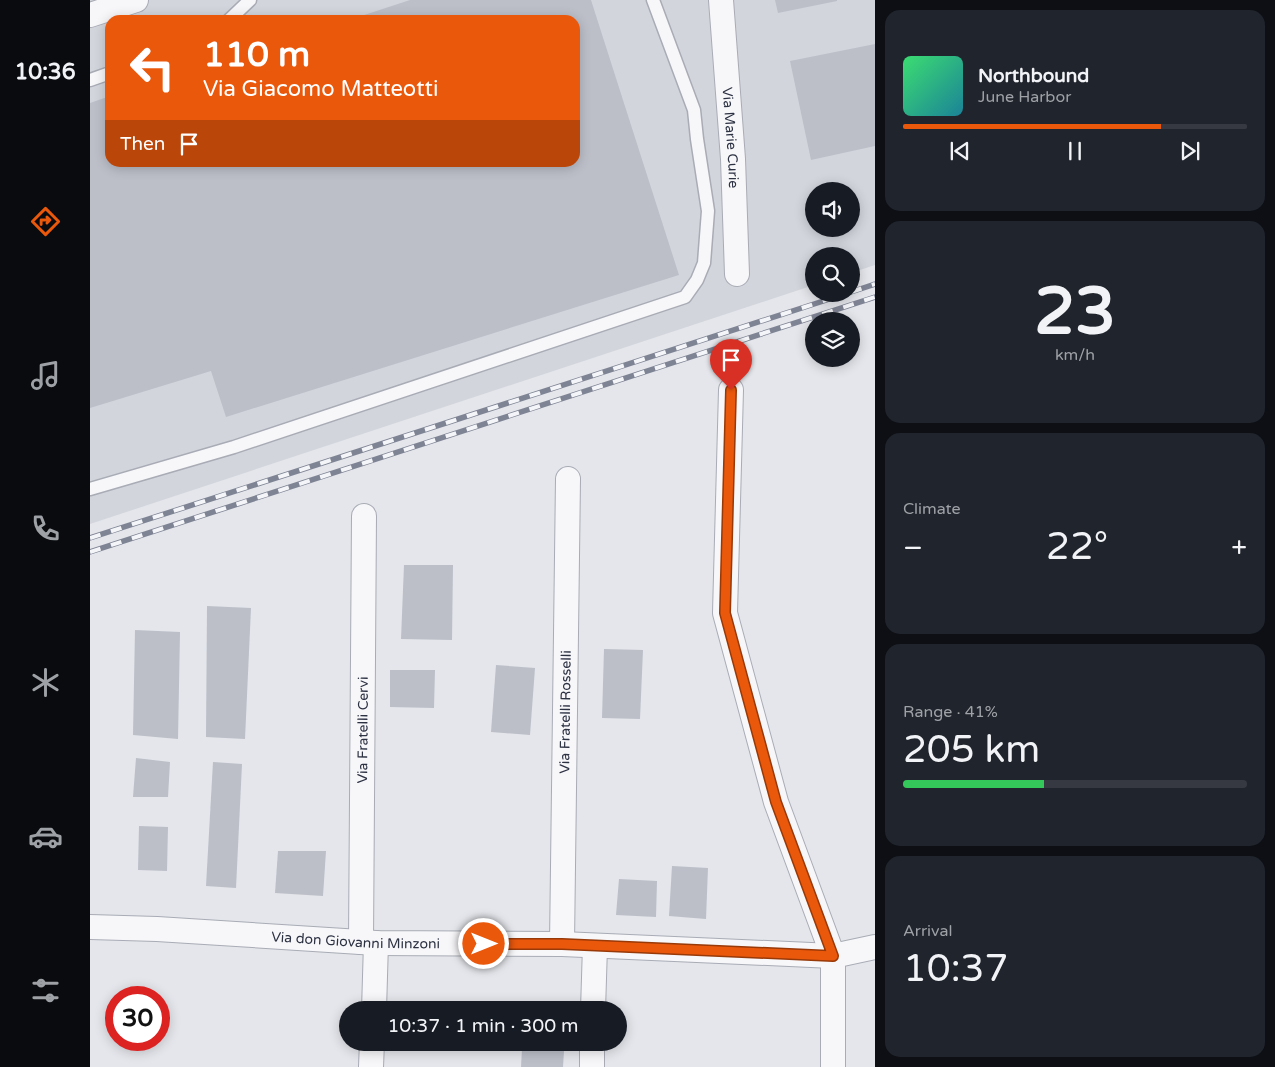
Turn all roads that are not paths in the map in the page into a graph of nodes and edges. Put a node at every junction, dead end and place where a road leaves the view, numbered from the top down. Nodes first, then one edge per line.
1 (136, 0) edge
2 (250, 0) edge
3 (653, 0) edge
4 (721, 0) edge
5 (90, 15) edge
6 (234, 15) edge
7 (105, 76) edge
8 (90, 80) edge
9 (737, 274) dead end
10 (731, 390) dead end
11 (568, 479) dead end
12 (90, 488) edge
13 (364, 516) dead end
14 (90, 927) edge
15 (369, 942) junction
16 (562, 944) junction
17 (595, 946) junction
18 (875, 947) edge
19 (833, 956) junction
20 (373, 1001) edge
21 (593, 1001) edge
22 (372, 1051) edge
23 (592, 1051) edge
24 (371, 1067) edge
25 (592, 1067) edge
26 (833, 1067) edge

1 - 5 street
2 - 6 lane
3 - 12 lane
4 - 9 street, Via Marie Curie
7 - 8 lane
10 - 19 street
11 - 16 street, Via Fratelli Rosselli
13 - 15 street, Via Fratelli Cervi
14 - 15 street, Via don Giovanni Minzoni
15 - 16 street, Via don Giovanni Minzoni
15 - 20 street, Via Fratelli Cervi
16 - 17 street, Via don Giovanni Minzoni
17 - 19 street, Via don Giovanni Minzoni
17 - 21 street
18 - 19 street, Via don Giovanni Minzoni
19 - 26 street
22 - 24 street
23 - 25 street

